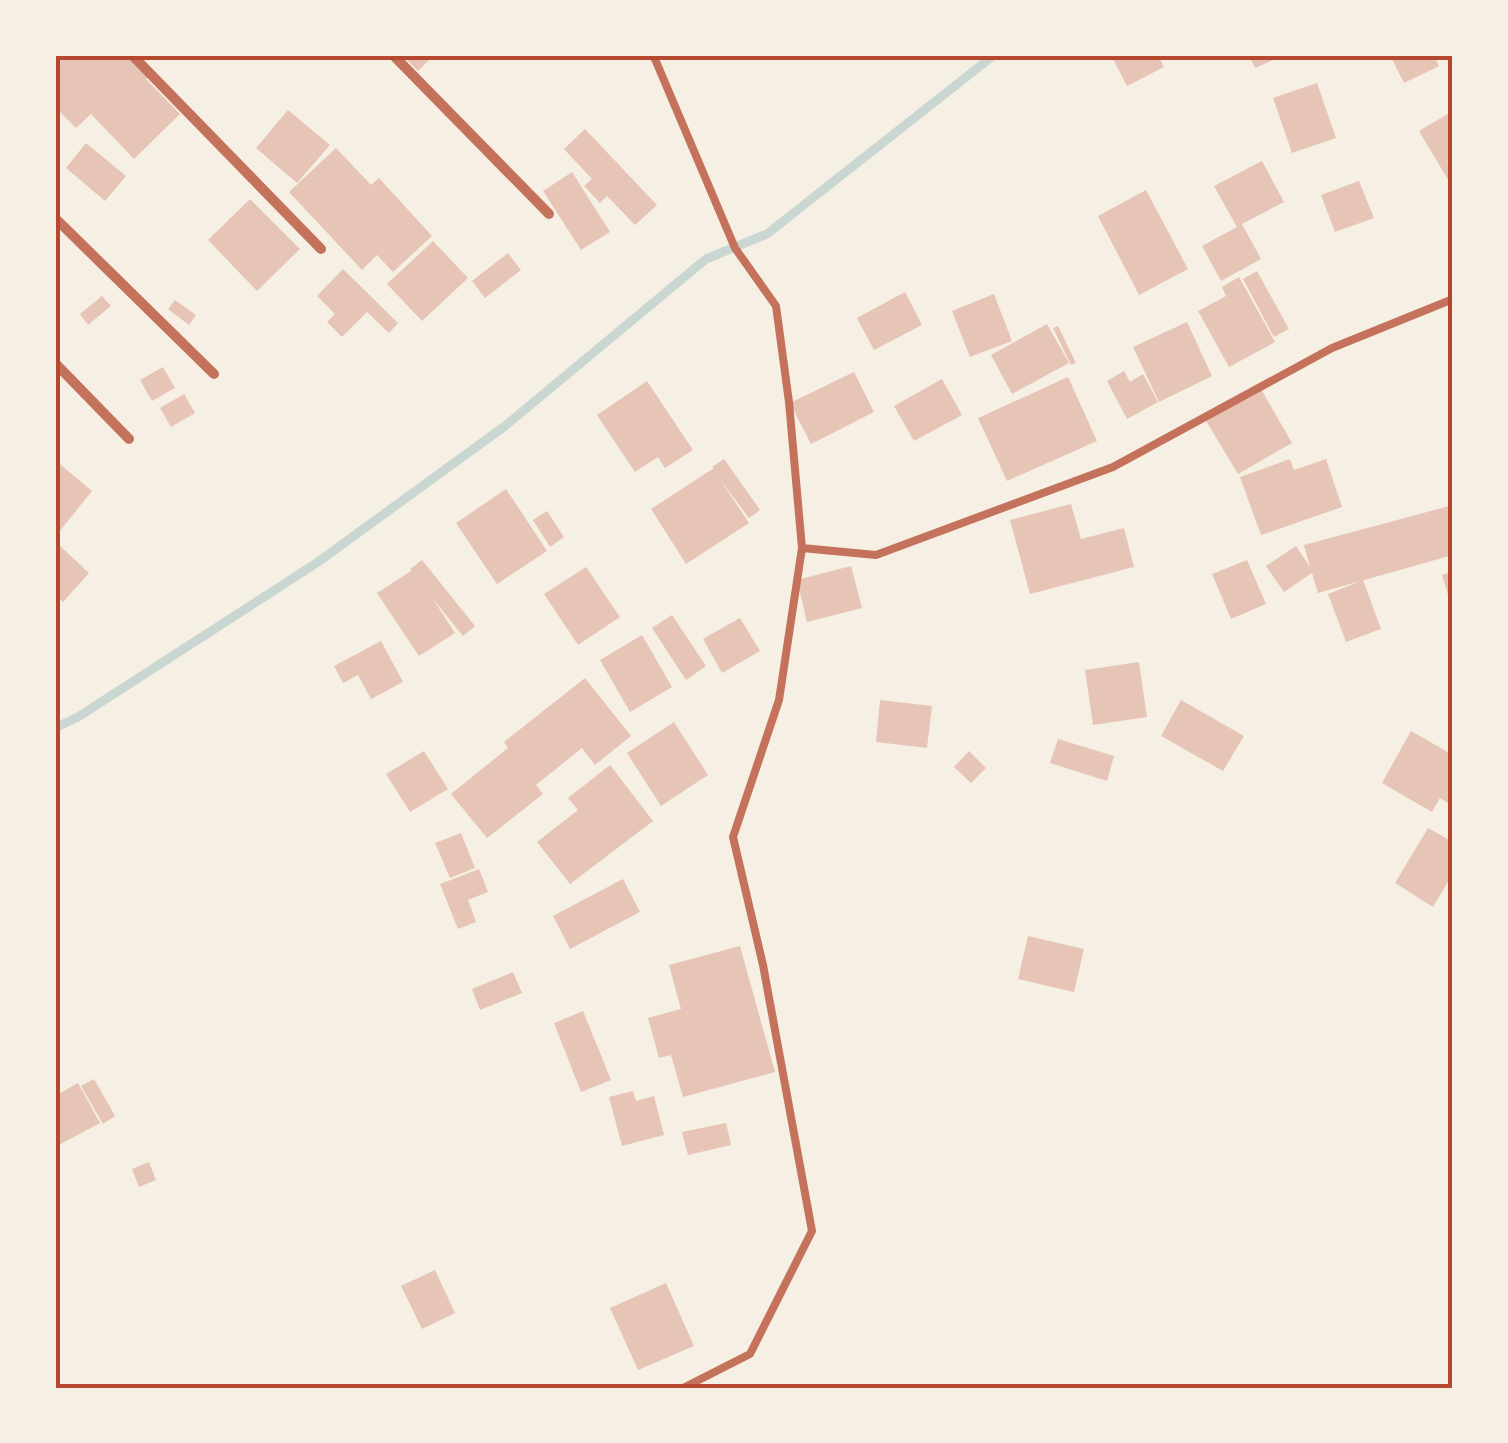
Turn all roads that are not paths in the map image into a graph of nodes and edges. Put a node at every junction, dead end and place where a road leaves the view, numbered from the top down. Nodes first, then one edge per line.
1 (132, 55) edge
2 (393, 55) edge
3 (654, 56) edge
4 (549, 214) dead end
5 (55, 218) edge
6 (320, 250) dead end
7 (1453, 298) edge
8 (55, 363) edge
9 (214, 374) dead end
10 (129, 440) dead end
11 (802, 548) junction
12 (683, 1388) edge

1 - 6 street
2 - 4 street
3 - 11 lane
5 - 9 street
7 - 11 lane
8 - 10 street
11 - 12 lane

